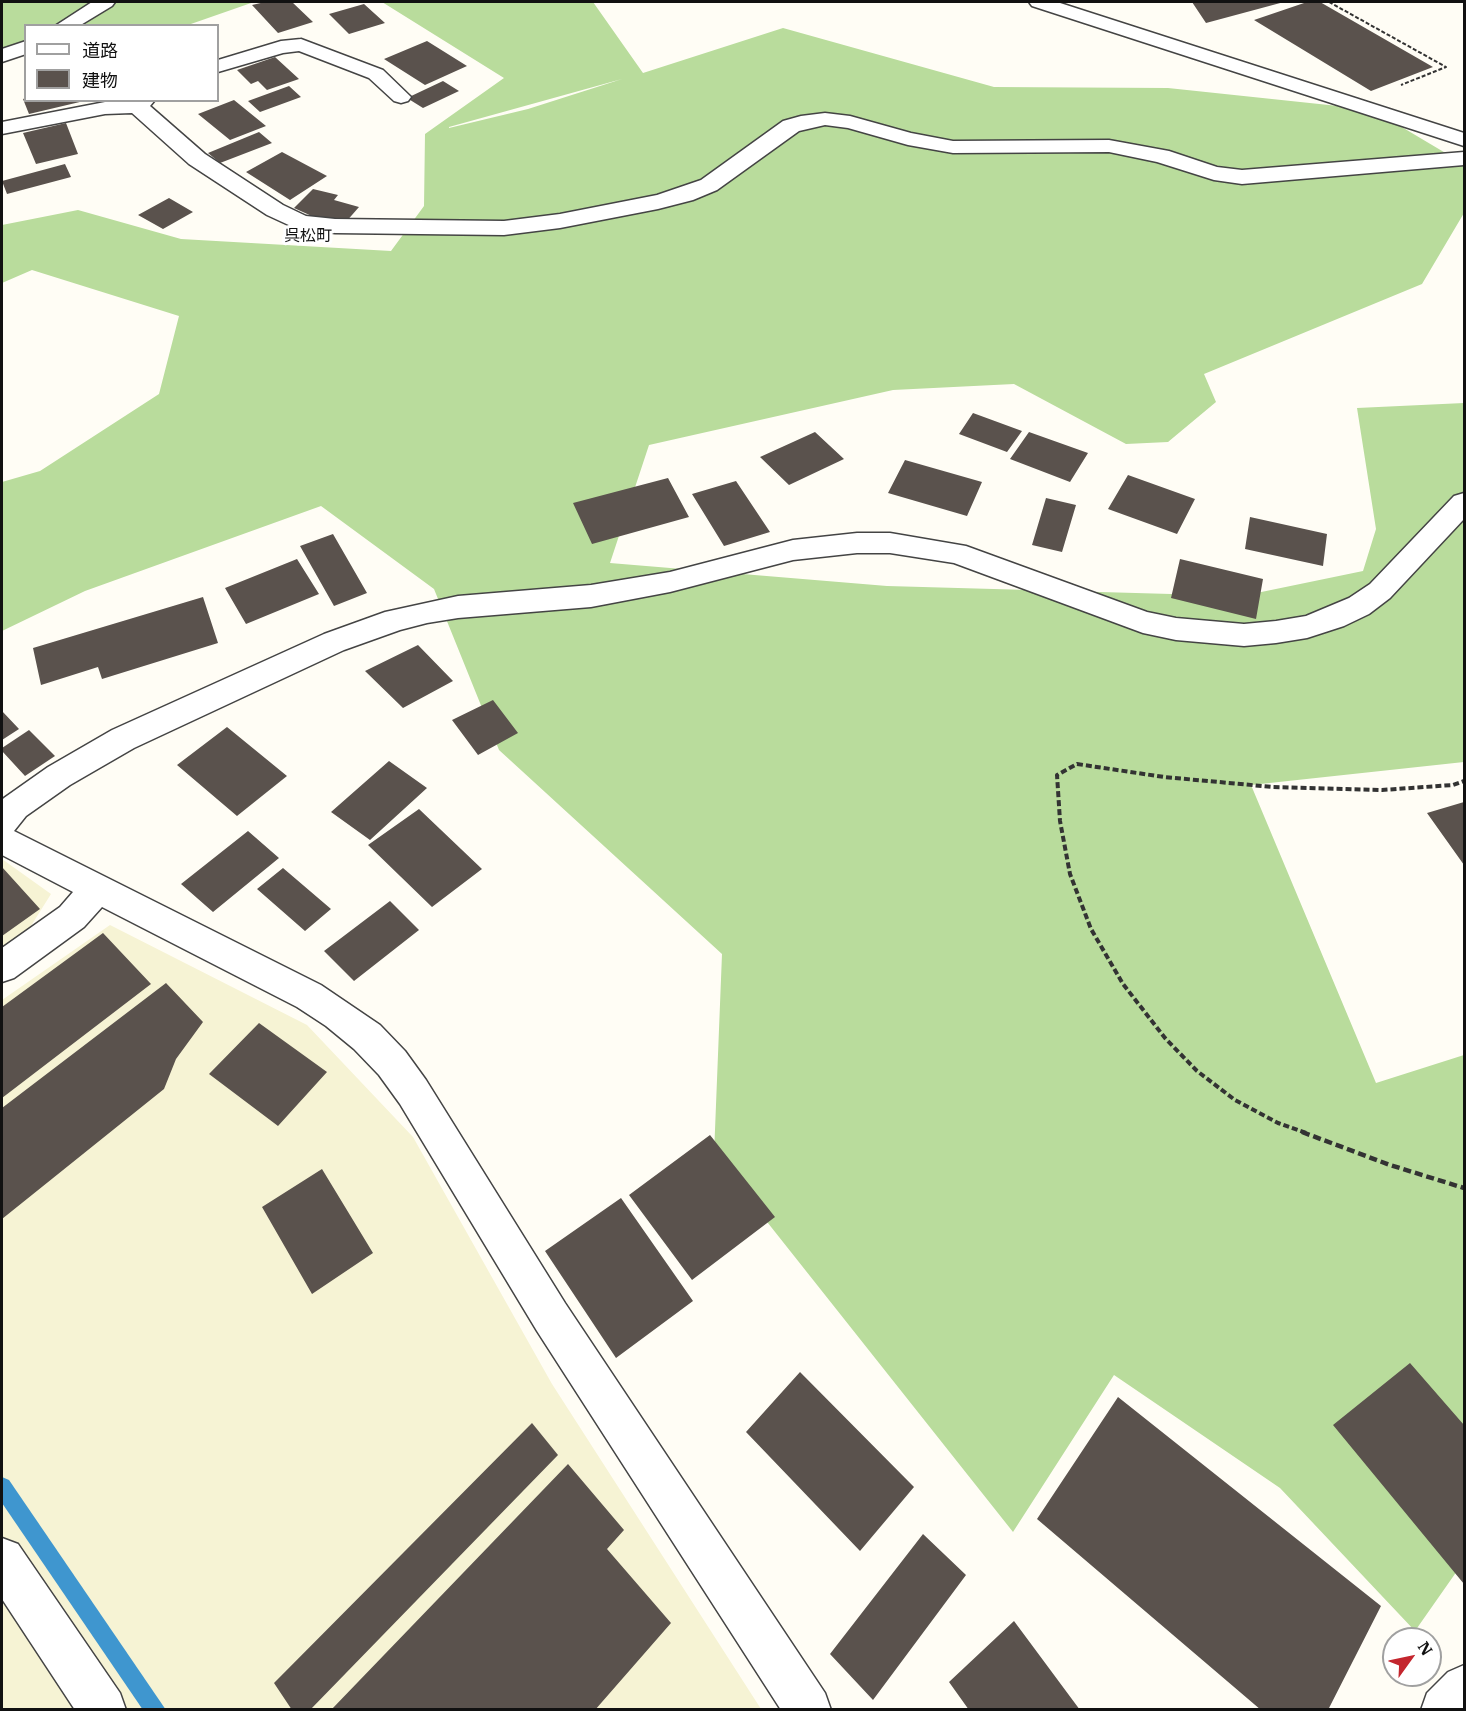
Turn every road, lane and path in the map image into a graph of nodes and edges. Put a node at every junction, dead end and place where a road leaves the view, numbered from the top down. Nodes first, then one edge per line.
1 (105, 2) edge
2 (1039, 2) edge
3 (1329, 2) edge
4 (67, 24) edge
5 (24, 48) edge
6 (2, 56) edge
7 (219, 66) edge
8 (401, 97) dead end
9 (141, 103) edge
10 (1359, 105) junction
11 (2, 128) edge
12 (1464, 140) edge
13 (1464, 159) edge
14 (1464, 503) edge
15 (1464, 781) edge
16 (2, 822) edge
17 (2, 840) edge
18 (98, 889) junction
19 (2, 967) edge
20 (1464, 1188) edge
21 (2, 1560) edge
22 (1464, 1688) edge
23 (103, 1710) edge
24 (808, 1710) edge
25 (1444, 1710) edge

1 - 4 street
2 - 10 street
3 - 10 path
5 - 6 street
7 - 8 street
9 - 11 street
9 - 13 street
10 - 12 street
14 - 16 street
15 - 20 path
17 - 18 street
18 - 19 street
18 - 24 street
21 - 23 street
22 - 25 street

